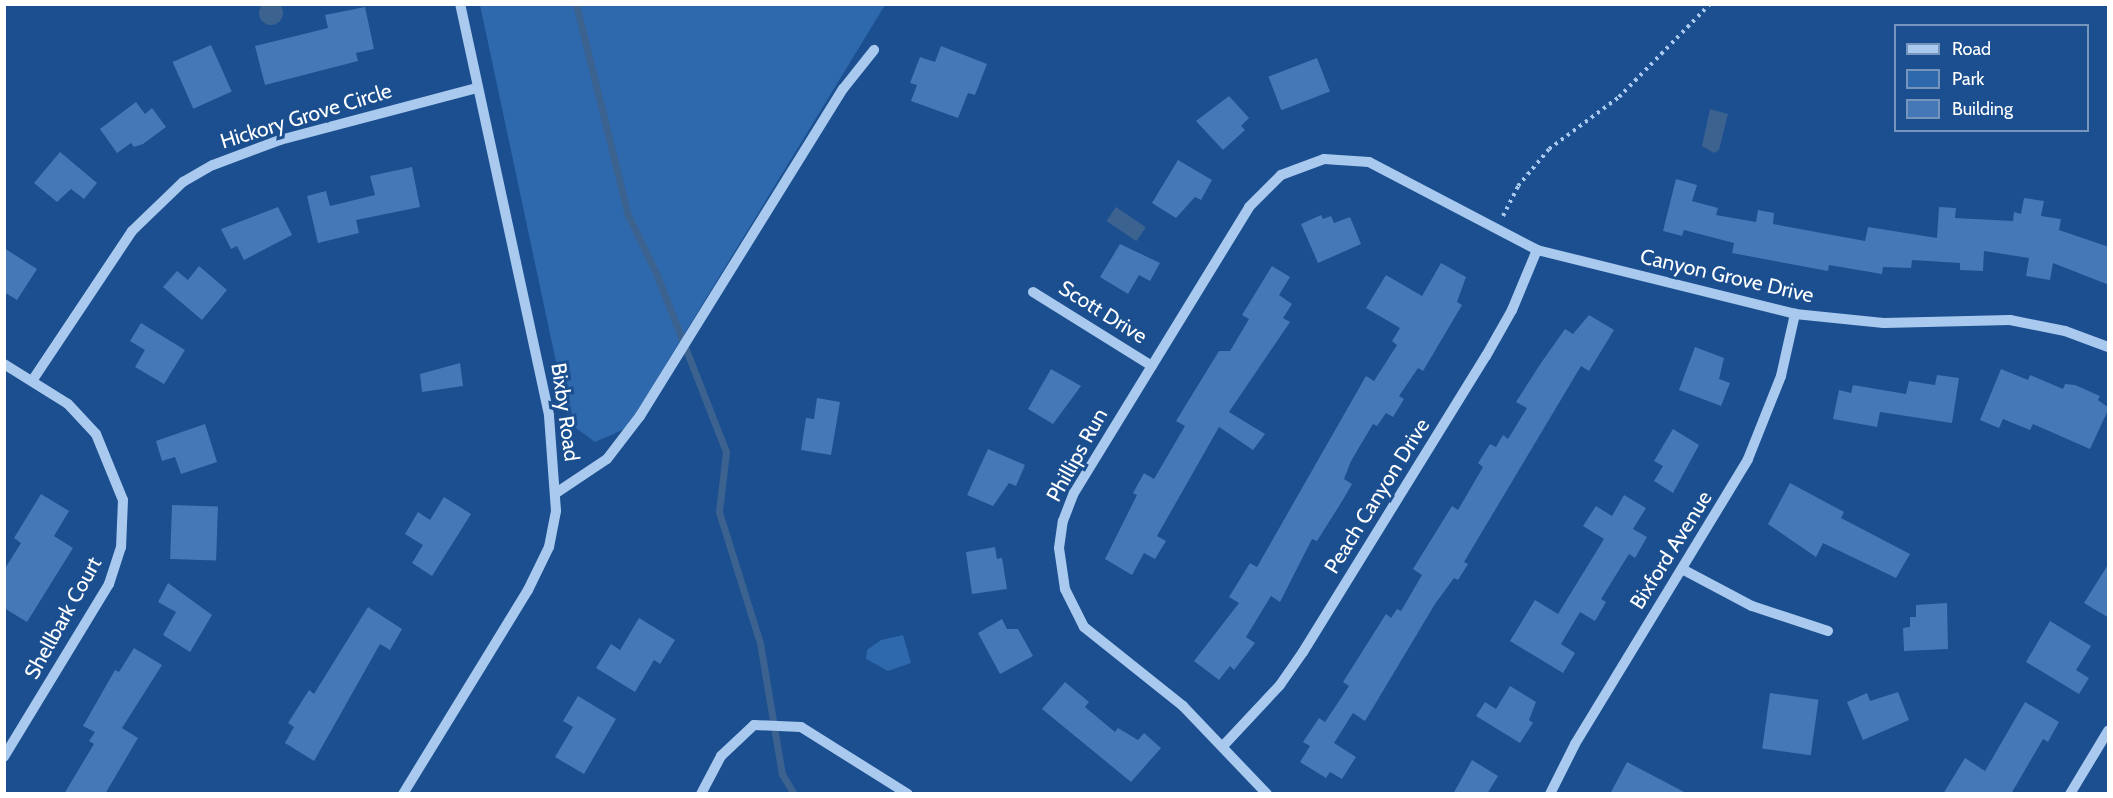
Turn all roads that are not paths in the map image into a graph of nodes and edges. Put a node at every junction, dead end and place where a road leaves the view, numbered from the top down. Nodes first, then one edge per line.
1 (460, 4) edge
2 (874, 50) dead end
3 (477, 88) junction
4 (1357, 159) joint
5 (1537, 250) junction
6 (1033, 292) dead end
7 (1795, 314) junction
8 (2109, 347) edge
9 (4, 364) edge
10 (1152, 366) junction
11 (32, 381) junction
12 (556, 493) junction
13 (1682, 569) junction
14 (1828, 631) dead end
15 (2109, 730) edge
16 (1223, 746) junction
17 (4, 757) edge
18 (405, 791) edge
19 (417, 794) edge
20 (701, 794) edge
21 (908, 794) edge
22 (1267, 794) edge
23 (1550, 794) edge
24 (2070, 794) edge

1 - 3 street, Bixby Road
2 - 12 street
3 - 11 street, Hickory Grove Circle
3 - 12 street, Bixby Road
4 - 5 street, Canyon Grove Drive
4 - 10 street, Phillips Run
5 - 7 street, Canyon Grove Drive
5 - 16 street, Peach Canyon Drive
6 - 10 street, Scott Drive
7 - 8 street, Canyon Grove Drive
7 - 13 street, Bixford Avenue
9 - 11 street, Shellbark Court
10 - 16 street, Phillips Run
11 - 17 street, Shellbark Court
12 - 18 street, Bixby Road
13 - 14 street
13 - 23 street, Bixford Avenue
15 - 24 street
16 - 22 street, Phillips Run
18 - 19 street
20 - 21 street

